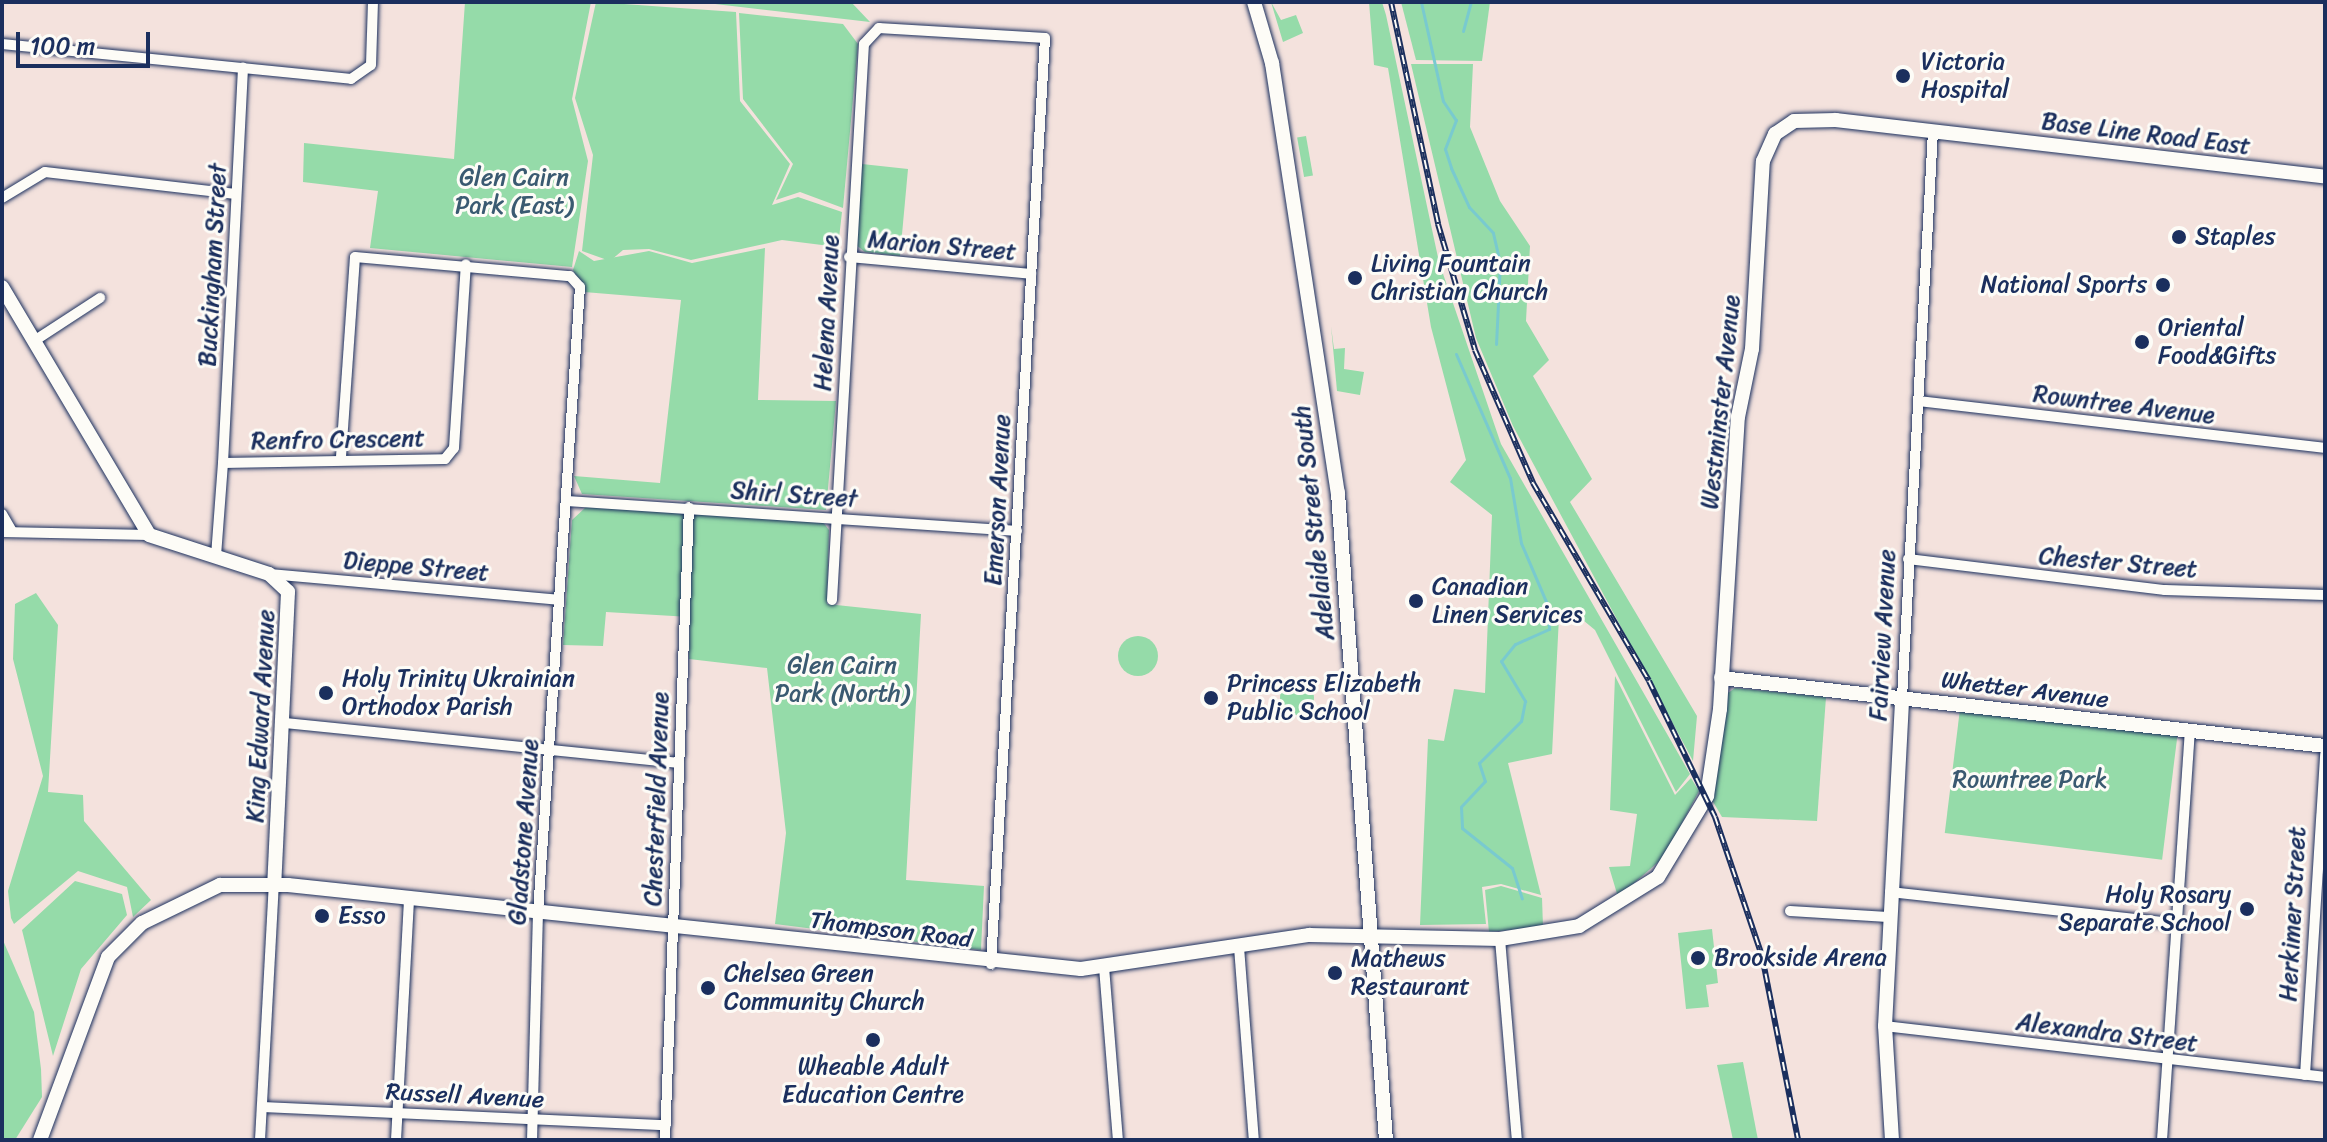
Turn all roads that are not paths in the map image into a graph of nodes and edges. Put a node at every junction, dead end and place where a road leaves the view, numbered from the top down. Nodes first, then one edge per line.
1 (373, 2) edge
2 (1254, 2) edge
3 (872, 29) joint
4 (2, 44) edge
5 (243, 68) junction
6 (1933, 131) junction
7 (1775, 134) joint
8 (2325, 177) edge
9 (236, 194) junction
10 (2, 198) edge
11 (849, 257) junction
12 (466, 264) junction
13 (1031, 274) junction
14 (2, 287) edge
15 (100, 298) dead end
16 (34, 341) junction
17 (1919, 401) junction
18 (2325, 448) edge
19 (341, 457) junction
20 (223, 463) junction
21 (568, 501) junction
22 (689, 507) junction
23 (2, 514) edge
24 (837, 517) junction
25 (7, 531) edge
26 (1017, 531) junction
27 (149, 535) junction
28 (216, 556) junction
29 (1908, 559) junction
30 (269, 574) junction
31 (2325, 595) edge
32 (559, 600) junction
33 (832, 600) dead end
34 (1721, 678) junction
35 (1902, 698) junction
36 (285, 723) junction
37 (2190, 732) junction
38 (2325, 746) edge
39 (550, 751) junction
40 (2325, 755) edge
41 (677, 763) junction
42 (274, 884) junction
43 (1890, 892) junction
44 (409, 897) junction
45 (1790, 911) dead end
46 (538, 912) junction
47 (1888, 917) junction
48 (2178, 924) junction
49 (677, 927) junction
50 (1367, 932) junction
51 (1500, 939) junction
52 (1239, 947) junction
53 (991, 964) junction
54 (1104, 967) junction
55 (1885, 1026) junction
56 (2170, 1061) junction
57 (2305, 1075) junction
58 (2325, 1077) edge
59 (262, 1107) junction
60 (397, 1111) junction
61 (533, 1121) junction
62 (666, 1125) junction
63 (40, 1140) edge
64 (260, 1140) edge
65 (396, 1140) edge
66 (532, 1140) edge
67 (665, 1140) edge
68 (1118, 1140) edge
69 (1254, 1140) edge
70 (1386, 1140) edge
71 (1517, 1140) edge
72 (1892, 1140) edge
73 (2162, 1140) edge

1 - 5 street
2 - 50 street, Adelaide Street South
3 - 11 street, Helena Avenue
3 - 13 street, Emerson Avenue
4 - 5 street
5 - 9 street, Buckingham Street
6 - 7 street, Base Line Road East
6 - 8 street, Base Line Road East
6 - 17 street, Fairview Avenue
7 - 34 street, Westminster Avenue
9 - 10 street
9 - 20 street, Buckingham Street
11 - 13 street, Marion Street
11 - 24 street, Helena Avenue
12 - 19 street, Renfro Crescent
12 - 19 street
12 - 21 street, Gladstone Avenue
13 - 26 street, Emerson Avenue
14 - 16 street
15 - 16 street
16 - 27 street
17 - 18 street, Rowntree Avenue
17 - 29 street, Fairview Avenue
19 - 20 street, Renfro Crescent
20 - 28 street, Renfro Crescent
21 - 22 street, Shirl Street
21 - 32 street, Gladstone Avenue
22 - 24 street, Shirl Street
22 - 41 street, Chesterfield Avenue
23 - 25 street
24 - 26 street, Shirl Street
24 - 33 street, Helena Avenue
25 - 27 street
26 - 53 street, Emerson Avenue
27 - 28 street
28 - 30 street
29 - 31 street, Chester Street
29 - 35 street, Fairview Avenue
30 - 32 street, Dieppe Street
30 - 36 street, King Edward Avenue
32 - 39 street, Gladstone Avenue
34 - 35 street, Whetter Avenue
34 - 51 street, Thompson Road
35 - 37 street, Whetter Avenue
35 - 43 street, Fairview Avenue
36 - 39 street
36 - 42 street, King Edward Avenue
37 - 38 street, Whetter Avenue
37 - 48 street
39 - 41 street
39 - 46 street, Gladstone Avenue
40 - 57 street, Herkimer Street
41 - 49 street, Chesterfield Avenue
42 - 44 street, Thompson Road
42 - 59 street, King Edward Avenue
42 - 63 street, Thompson Road
43 - 47 street, Fairview Avenue
43 - 48 street
44 - 46 street, Thompson Road
44 - 60 street
45 - 47 street
46 - 49 street, Thompson Road
46 - 61 street, Gladstone Avenue
47 - 55 street, Fairview Avenue
48 - 56 street
49 - 53 street, Thompson Road
49 - 62 street, Chesterfield Avenue
50 - 51 street, Thompson Road
50 - 52 street, Thompson Road
50 - 70 street, Adelaide Street South
51 - 71 street
52 - 54 street, Thompson Road
52 - 69 street
53 - 54 street, Thompson Road
54 - 68 street
55 - 56 street, Alexandra Street
55 - 72 street, Fairview Avenue
56 - 57 street, Alexandra Street
56 - 73 street
57 - 58 street, Alexandra Street
59 - 60 street, Russell Avenue
59 - 64 street, King Edward Avenue
60 - 61 street, Russell Avenue
60 - 65 street
61 - 62 street, Russell Avenue
61 - 66 street, Gladstone Avenue
62 - 67 street, Chesterfield Avenue

